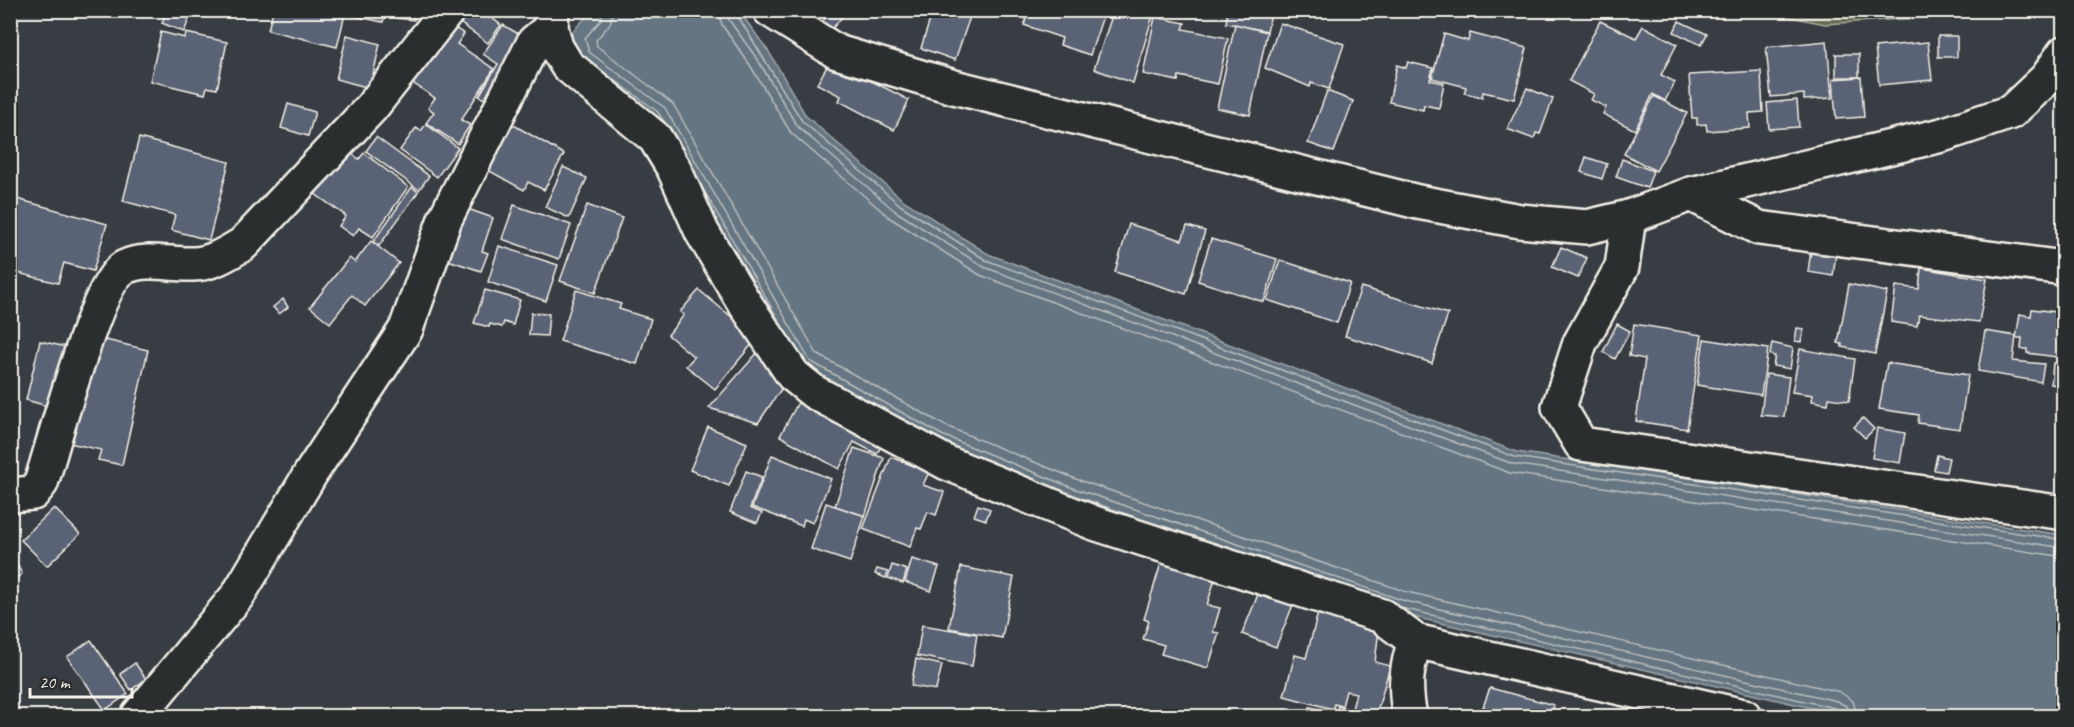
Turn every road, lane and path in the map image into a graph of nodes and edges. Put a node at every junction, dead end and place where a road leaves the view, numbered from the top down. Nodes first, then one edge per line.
1 (448, 10) edge
2 (770, 10) edge
3 (552, 20) edge
4 (2064, 53) edge
5 (1691, 194) junction
6 (1629, 217) junction
7 (2064, 268) edge
8 (10, 495) edge
9 (2064, 513) edge
10 (1415, 641) junction
11 (138, 717) edge
12 (1410, 717) edge
13 (1744, 717) edge

1 - 8 street
2 - 6 street
3 - 10 street
3 - 11 street
4 - 5 street
5 - 6 street
5 - 7 street
6 - 9 street
10 - 12 street
10 - 13 street

